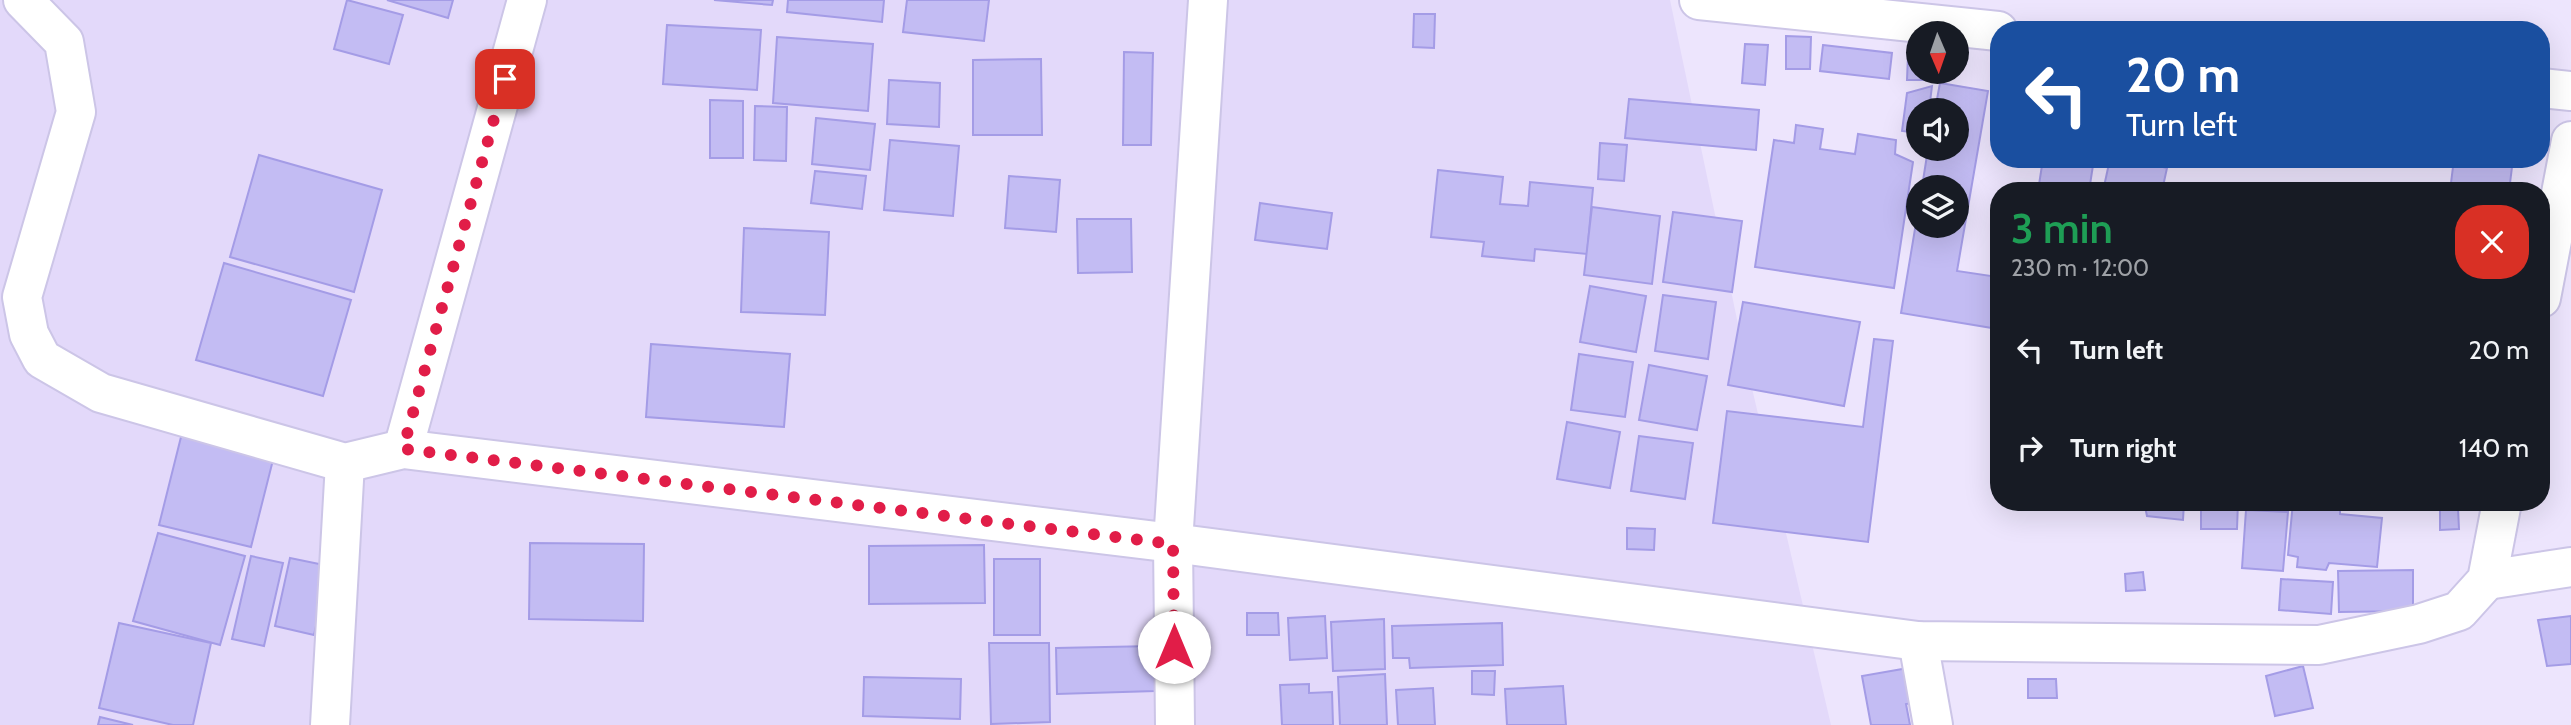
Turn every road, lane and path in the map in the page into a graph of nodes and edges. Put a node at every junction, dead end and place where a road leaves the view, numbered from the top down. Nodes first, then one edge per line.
1 (23, 0) edge
2 (527, 0) edge
3 (1208, 0) edge
4 (1699, 0) edge
5 (1876, 9) edge
6 (1990, 30) edge
7 (2550, 89) edge
8 (2571, 91) edge
9 (2571, 141) edge
10 (2550, 251) edge
11 (403, 449) junction
12 (345, 463) junction
13 (2500, 511) edge
14 (1173, 544) junction
15 (2571, 567) edge
16 (2487, 580) junction
17 (1918, 641) junction
18 (330, 725) edge
19 (1175, 725) edge
20 (1933, 725) edge

1 - 12 street
2 - 11 street
3 - 14 street
4 - 5 street
5 - 6 street
7 - 8 street
9 - 10 street
11 - 12 street
11 - 14 street
12 - 18 street
13 - 16 street
14 - 17 street
14 - 19 street
15 - 16 street
16 - 17 street
17 - 20 street

